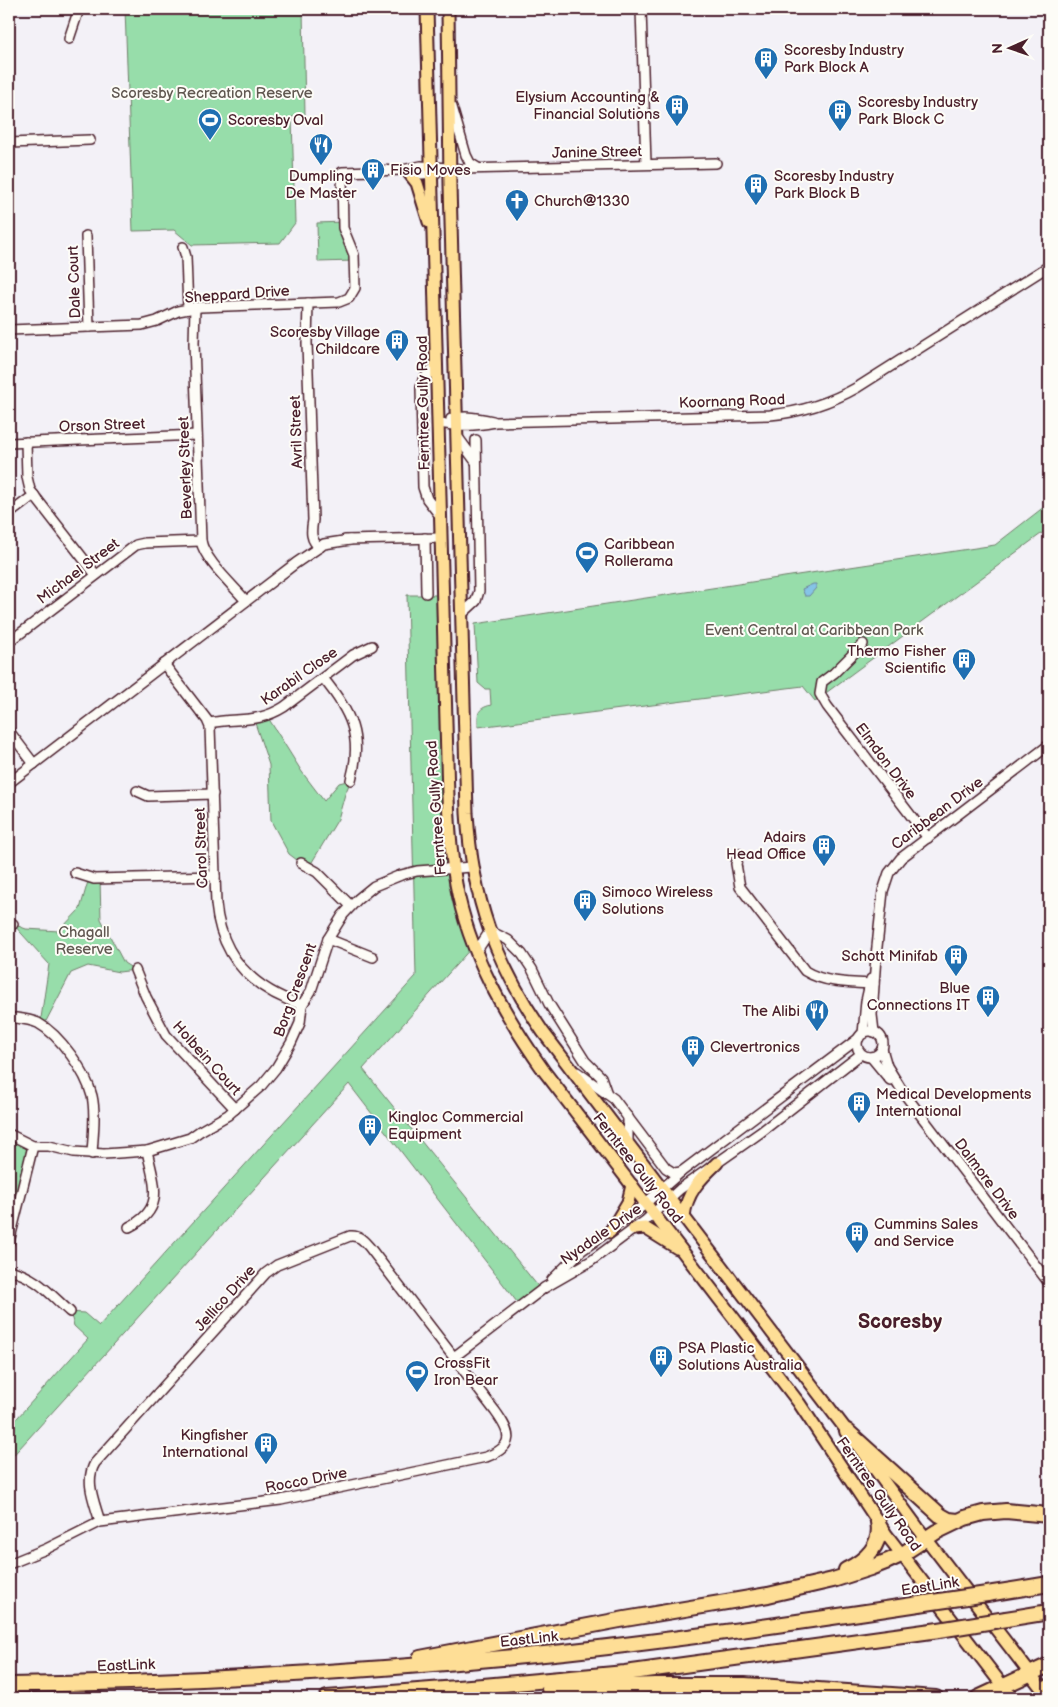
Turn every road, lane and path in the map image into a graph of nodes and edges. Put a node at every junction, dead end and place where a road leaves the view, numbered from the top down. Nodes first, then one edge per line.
1 (79, 9) edge
2 (427, 9) edge
3 (448, 9) edge
4 (641, 9) edge
5 (69, 39) dead end
6 (449, 97) junction
7 (90, 140) dead end
8 (9, 143) edge
9 (716, 163) dead end
10 (646, 164) junction
11 (478, 168) junction
12 (450, 169) junction
13 (432, 170) junction
14 (405, 172) junction
15 (86, 236) dead end
16 (183, 246) dead end
17 (434, 248) junction
18 (1049, 266) edge
19 (349, 298) joint
20 (306, 303) junction
21 (191, 308) junction
22 (90, 327) junction
23 (9, 330) edge
24 (437, 364) junction
25 (438, 424) junction
26 (457, 427) junction
27 (197, 435) junction
28 (476, 440) dead end
29 (26, 442) junction
30 (9, 443) edge
31 (477, 462) junction
32 (34, 495) junction
33 (9, 514) edge
34 (441, 517) junction
35 (425, 538) junction
36 (441, 538) junction
37 (201, 541) junction
38 (318, 545) junction
39 (96, 575) junction
40 (426, 593) dead end
41 (244, 603) junction
42 (462, 614) junction
43 (9, 642) edge
44 (863, 644) dead end
45 (372, 646) dead end
46 (164, 664) junction
47 (323, 678) junction
48 (209, 723) junction
49 (9, 731) edge
50 (1049, 745) edge
51 (34, 764) junction
52 (351, 780) dead end
53 (9, 783) edge
54 (137, 791) dead end
55 (213, 794) junction
56 (928, 838) junction
57 (739, 854) dead end
58 (301, 863) dead end
59 (472, 867) junction
60 (454, 868) junction
61 (75, 873) dead end
62 (215, 876) junction
63 (350, 906) junction
64 (490, 931) junction
65 (328, 939) junction
66 (476, 952) junction
67 (373, 957) dead end
68 (135, 970) dead end
69 (872, 984) junction
70 (302, 1005) junction
71 (16, 1018) dead end
72 (874, 1032) junction
73 (861, 1036) junction
74 (882, 1049) junction
75 (861, 1054) junction
76 (871, 1057) junction
77 (566, 1063) junction
78 (903, 1092) junction
79 (607, 1094) junction
80 (235, 1109) junction
81 (628, 1117) junction
82 (9, 1134) edge
83 (628, 1145) junction
84 (33, 1146) junction
85 (147, 1151) junction
86 (92, 1154) junction
87 (717, 1164) junction
88 (681, 1172) junction
89 (632, 1185) junction
90 (662, 1189) junction
91 (670, 1199) junction
92 (646, 1204) junction
93 (654, 1213) junction
94 (684, 1217) junction
95 (129, 1227) dead end
96 (634, 1229) junction
97 (610, 1232) junction
98 (9, 1242) edge
99 (685, 1253) junction
100 (9, 1270) edge
101 (1049, 1283) edge
102 (544, 1288) junction
103 (70, 1312) dead end
104 (454, 1357) junction
105 (847, 1431) junction
106 (1049, 1515) edge
107 (958, 1521) junction
108 (100, 1522) junction
109 (878, 1522) junction
110 (926, 1538) junction
111 (902, 1554) junction
112 (9, 1564) edge
113 (818, 1583) junction
114 (1049, 1584) edge
115 (1049, 1612) edge
116 (1049, 1665) edge
117 (383, 1668) junction
118 (1030, 1675) junction
119 (9, 1686) edge
120 (1049, 1687) edge
121 (1007, 1693) edge
122 (327, 1698) edge
123 (343, 1698) edge
124 (936, 1698) edge
125 (978, 1698) edge
126 (1049, 1698) edge

1 - 5 street
2 - 13 main road, Ferntree Gully Road
3 - 6 main road, Ferntree Gully Road
4 - 10 street
6 - 11 street
6 - 12 main road, Ferntree Gully Road
7 - 8 street
9 - 10 street, Janine Street
10 - 11 street, Janine Street
11 - 12 street, Janine Street
12 - 13 street, Janine Street
12 - 26 main road, Ferntree Gully Road
13 - 14 street, Janine Street
13 - 17 main road, Ferntree Gully Road
14 - 17 main road
14 - 19 street, Janine Street
15 - 22 street, Dale Court
16 - 21 street, Beverley Street
17 - 24 main road, Ferntree Gully Road
18 - 26 street, Koornang Road
19 - 20 street, Sheppard Drive
20 - 21 street, Sheppard Drive
20 - 38 street, Avril Street
21 - 22 street, Sheppard Drive
21 - 27 street, Beverley Street
22 - 23 street, Sheppard Drive
24 - 25 main road, Ferntree Gully Road
24 - 34 street
25 - 26 street, Koornang Road
25 - 34 main road, Ferntree Gully Road
26 - 31 street
26 - 42 main road, Ferntree Gully Road
27 - 29 street, Orson Street
27 - 37 street, Beverley Street
28 - 31 street
29 - 30 street, Orson Street
29 - 32 street
31 - 42 street
32 - 33 street
32 - 39 street
34 - 36 main road, Ferntree Gully Road
35 - 36 street
35 - 38 street
35 - 40 street
36 - 60 main road, Ferntree Gully Road
37 - 39 street, Michael Street
37 - 41 street, Beverley Street
38 - 41 street
39 - 43 street, Michael Street
41 - 46 street
42 - 59 main road, Ferntree Gully Road
44 - 56 street, Elmdon Drive
45 - 47 street, Karabil Close
46 - 48 street
46 - 51 street
47 - 48 street, Karabil Close
47 - 52 street
48 - 55 street, Carol Street
49 - 51 street
50 - 56 street, Caribbean Drive
51 - 53 street
54 - 55 street
55 - 62 street, Carol Street
56 - 69 street, Caribbean Drive
57 - 69 street
58 - 63 street
59 - 60 street, Borg Crescent
59 - 64 main road, Ferntree Gully Road
60 - 63 street, Borg Crescent
60 - 66 main road, Ferntree Gully Road
61 - 62 street
62 - 70 street, Carol Street
63 - 65 street, Borg Crescent
64 - 66 street
64 - 77 main road, Ferntree Gully Road
64 - 79 street
65 - 67 street
65 - 70 street, Borg Crescent
66 - 89 main road, Ferntree Gully Road
68 - 80 street, Holbein Court
69 - 72 street, Caribbean Drive
69 - 73 street, Caribbean Drive
70 - 80 street, Borg Crescent
71 - 86 street
72 - 73 street
72 - 74 street
73 - 75 street
73 - 88 street
74 - 76 street
74 - 78 street, Dalmore Drive
75 - 76 street
75 - 87 street
76 - 78 street, Dalmore Drive
77 - 79 street
77 - 83 main road, Ferntree Gully Road
78 - 101 street, Dalmore Drive
79 - 81 street
80 - 85 street, Borg Crescent
81 - 83 street
81 - 88 street
82 - 84 street, Borg Crescent
83 - 90 main road, Ferntree Gully Road
84 - 86 street, Borg Crescent
84 - 98 street
85 - 86 street, Borg Crescent
85 - 95 street
87 - 91 street
87 - 94 main road
88 - 90 street
89 - 92 main road, Ferntree Gully Road
89 - 97 main road
90 - 91 main road, Ferntree Gully Road
90 - 92 street
91 - 93 street, Nyadale Drive
91 - 94 main road, Ferntree Gully Road
92 - 93 main road, Ferntree Gully Road
92 - 97 street, Nyadale Drive
93 - 96 street, Nyadale Drive
93 - 99 main road, Ferntree Gully Road
94 - 105 main road, Ferntree Gully Road
96 - 99 main road
96 - 102 street, Nyadale Drive
97 - 102 street, Nyadale Drive
99 - 109 main road, Ferntree Gully Road
100 - 103 street
102 - 104 street, Nyadale Drive
104 - 108 street, Rocco Drive
104 - 108 street, Jellico Drive
105 - 107 highway
105 - 110 main road, Ferntree Gully Road
106 - 107 highway
107 - 110 highway
108 - 112 street, Rocco Drive
109 - 111 main road, Ferntree Gully Road
109 - 113 highway
110 - 111 highway
110 - 118 main road, Ferntree Gully Road
111 - 113 highway
111 - 121 main road, Ferntree Gully Road
113 - 117 highway
114 - 117 highway, EastLink, bridge
115 - 122 highway, bridge
116 - 118 highway
117 - 119 highway, EastLink
118 - 121 highway
118 - 126 main road, Ferntree Gully Road
120 - 126 highway
121 - 125 highway
123 - 124 highway

